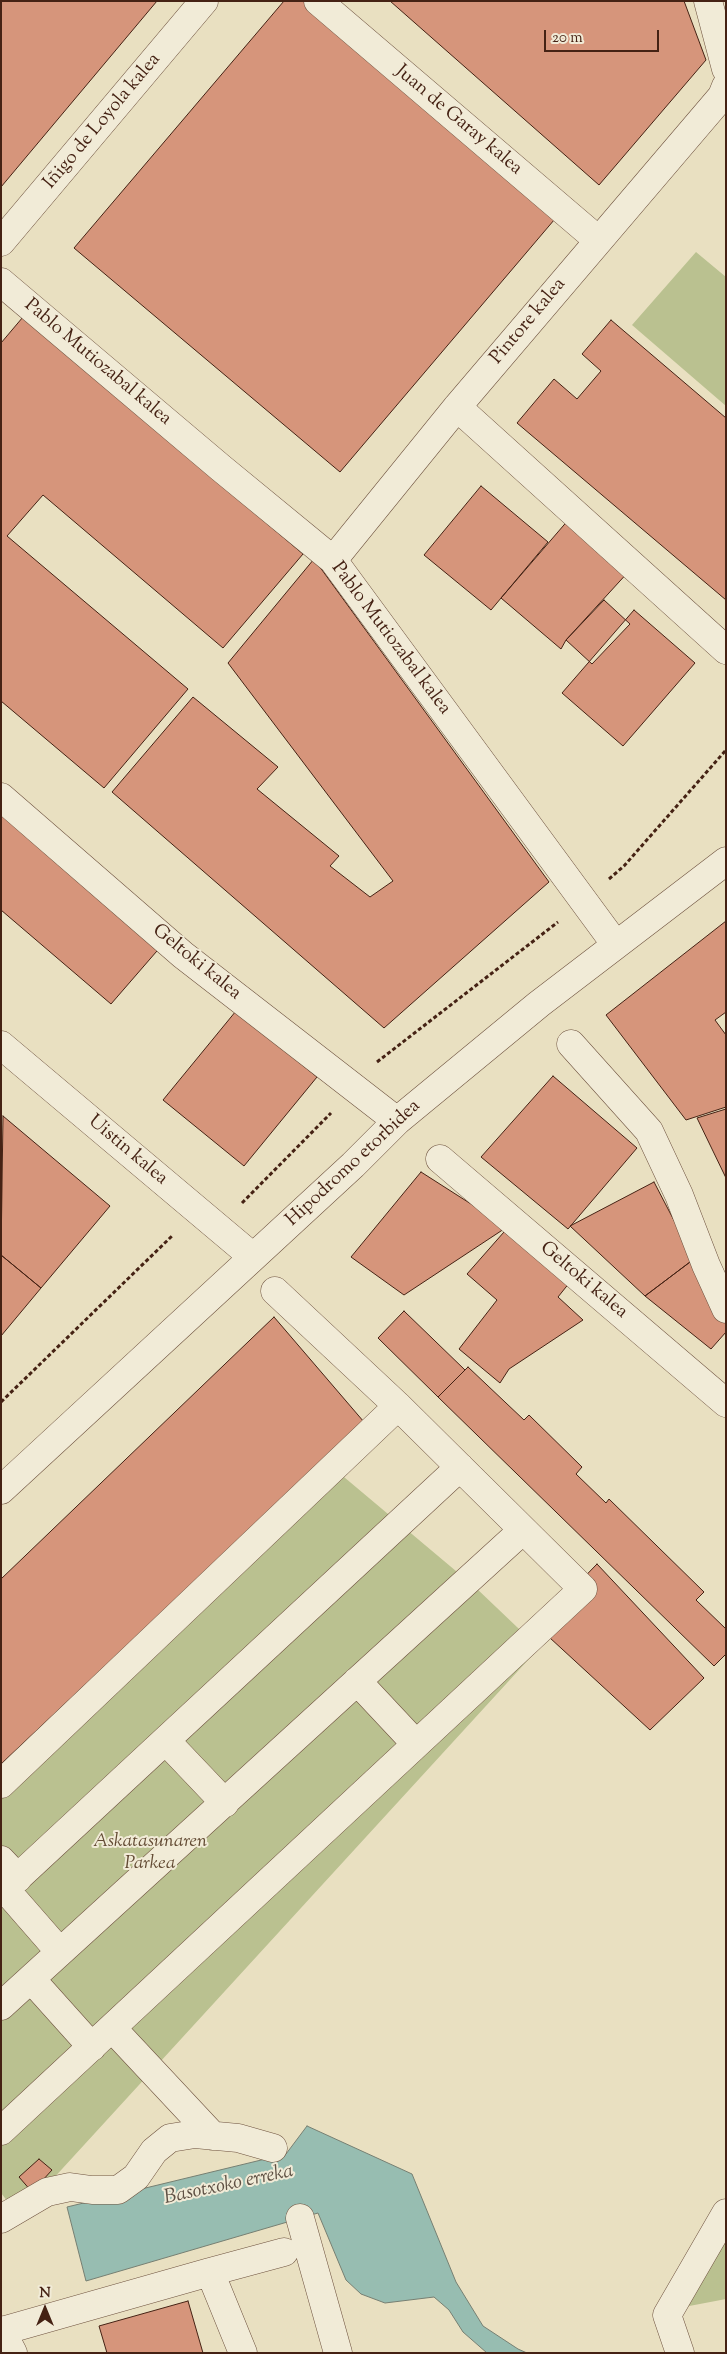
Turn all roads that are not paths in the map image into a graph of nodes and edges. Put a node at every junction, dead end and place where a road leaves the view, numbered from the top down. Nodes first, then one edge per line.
1 (204, 1) edge
2 (318, 1) edge
3 (708, 1) edge
4 (726, 69) edge
5 (726, 86) edge
6 (598, 240) junction
7 (1, 242) edge
8 (1, 282) edge
9 (457, 407) junction
10 (333, 560) junction
11 (726, 650) edge
12 (1, 797) edge
13 (726, 861) edge
14 (616, 945) junction
15 (570, 1044) dead end
16 (1, 1045) edge
17 (397, 1122) junction
18 (440, 1159) dead end
19 (253, 1258) junction
20 (275, 1292) dead end
21 (726, 1308) edge
22 (726, 1403) edge
23 (398, 1406) junction
24 (460, 1467) junction
25 (1, 1490) edge
26 (523, 1530) junction
27 (357, 1681) junction
28 (166, 1741) junction
29 (416, 1744) junction
30 (1, 1784) edge
31 (224, 1803) junction
32 (6, 1880) edge
33 (60, 1952) junction
34 (31, 1979) junction
35 (1, 2006) edge
36 (112, 2028) junction
37 (92, 2047) junction
38 (1, 2131) edge
39 (213, 2136) junction
40 (273, 2148) dead end
41 (726, 2213) edge
42 (300, 2218) dead end
43 (1, 2219) edge
44 (284, 2252) dead end
45 (210, 2272) junction
46 (2, 2331) edge
47 (13, 2353) edge
48 (243, 2353) edge
49 (338, 2353) edge
50 (680, 2353) edge

1 - 7 street, Iñigo de Loyola kalea
2 - 6 street, Juan de Garay kalea
3 - 4 street
5 - 6 street, Pintore kalea
6 - 9 street, Pintore kalea
8 - 10 street, Pablo Mutiozabal kalea
9 - 10 street, Pintore kalea
9 - 11 street
10 - 14 street, Pablo Mutiozabal kalea
12 - 17 street, Geltoki kalea
13 - 14 street, Hipodromo etorbidea
14 - 17 street, Hipodromo etorbidea
15 - 21 street
16 - 19 street, Uistin kalea
17 - 19 street, Hipodromo etorbidea
18 - 22 street, Geltoki kalea
19 - 25 street, Hipodromo etorbidea
20 - 23 street
23 - 24 street
23 - 30 street
24 - 26 street
24 - 28 street
26 - 27 street
26 - 29 street
27 - 29 street
27 - 31 street
28 - 31 street
28 - 32 street
29 - 36 street
31 - 33 street
32 - 33 street
33 - 34 street
34 - 35 street
34 - 37 street
36 - 37 street
36 - 39 street
37 - 38 street
39 - 40 street
39 - 43 street
41 - 50 street
42 - 49 street
44 - 45 street
45 - 46 street
45 - 48 street
46 - 47 street

